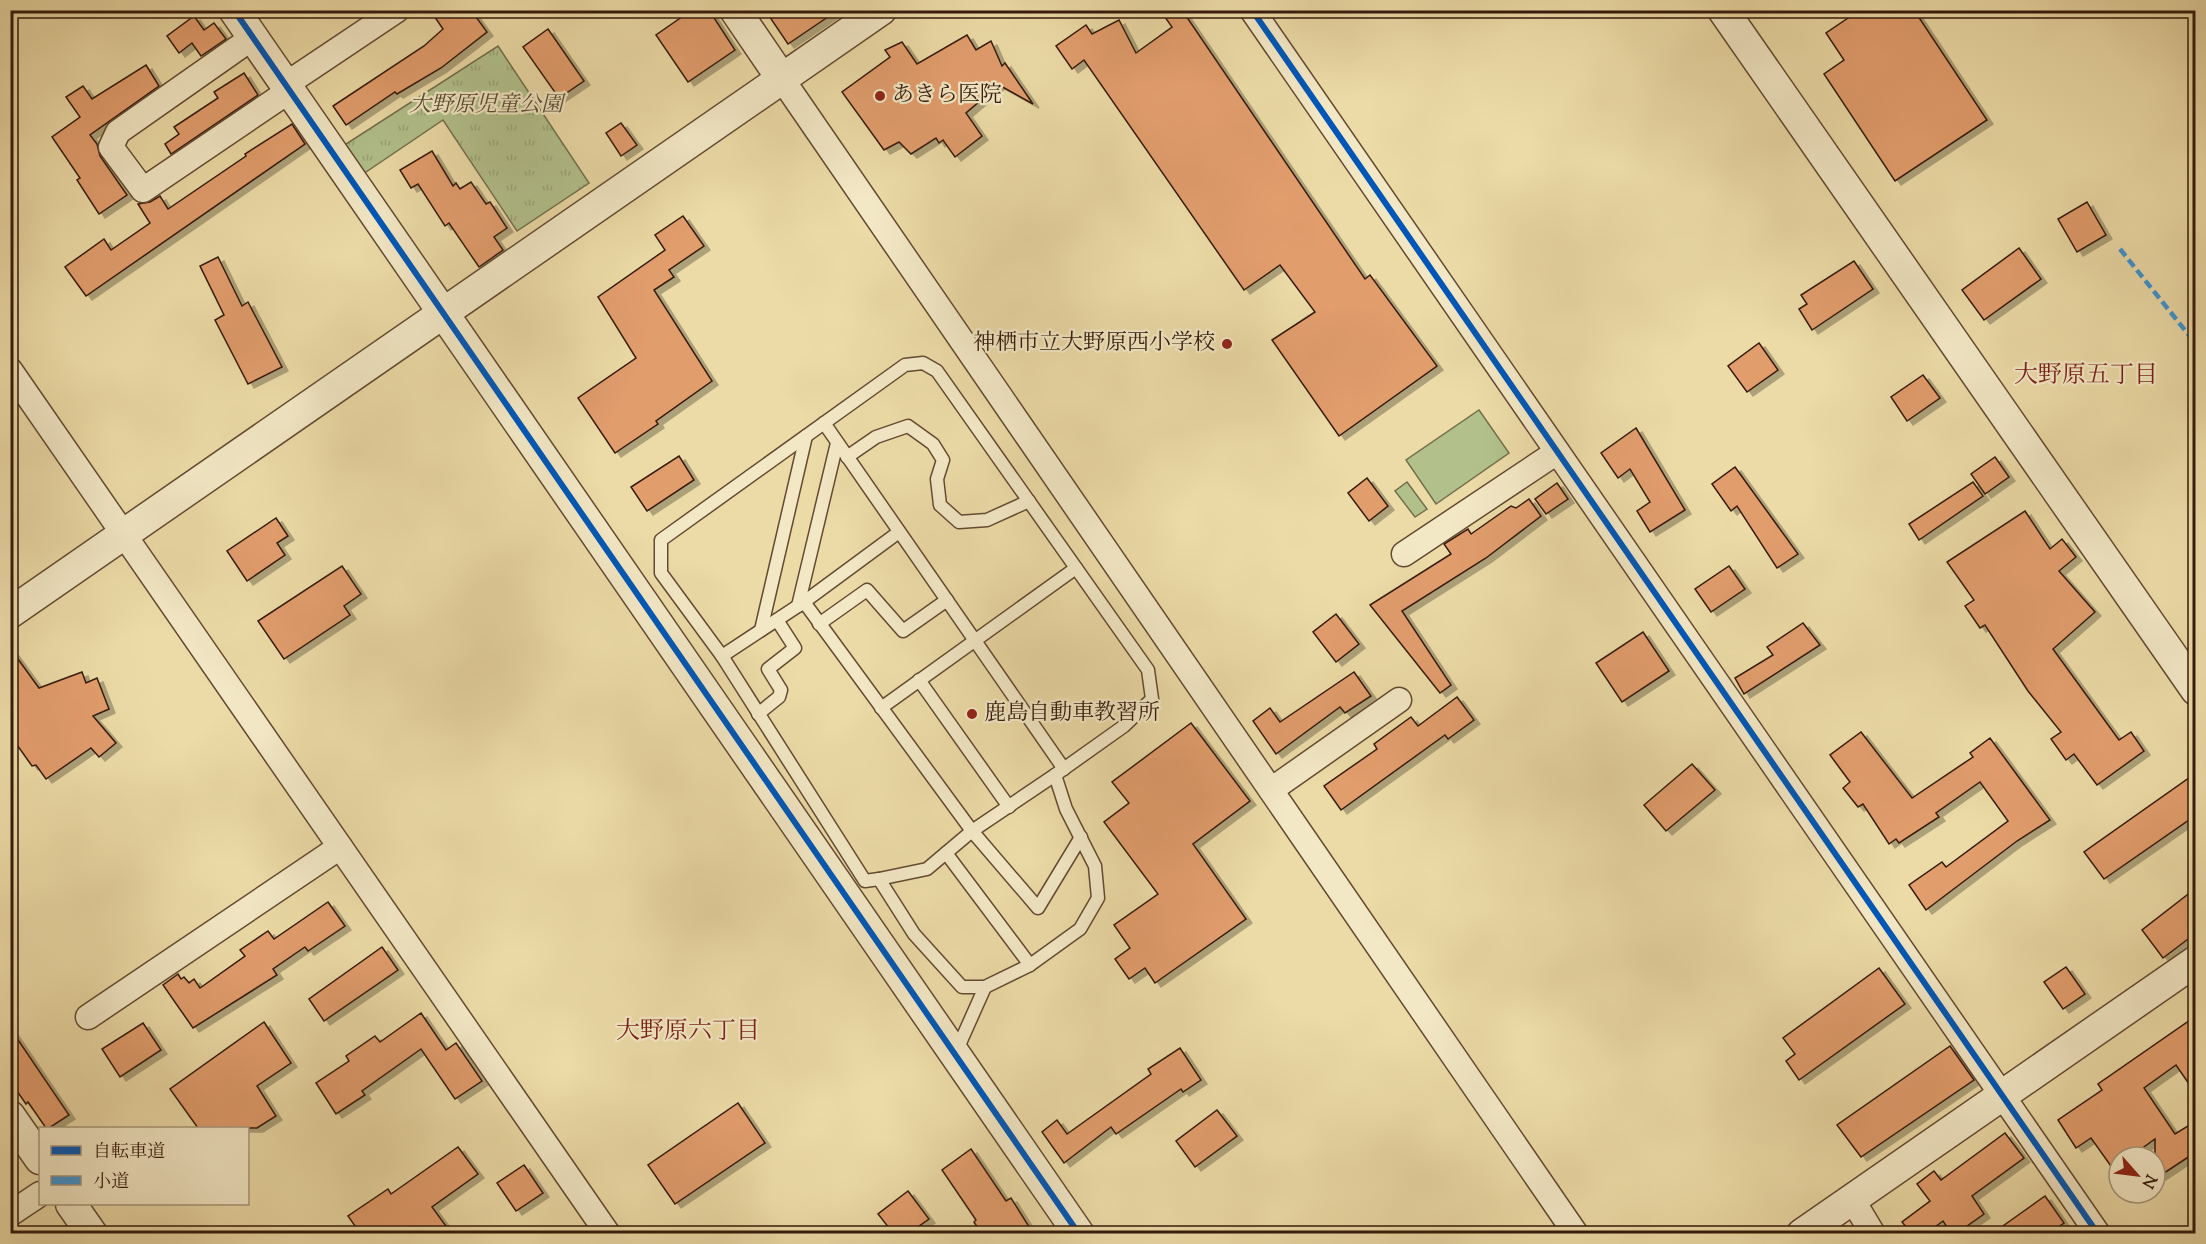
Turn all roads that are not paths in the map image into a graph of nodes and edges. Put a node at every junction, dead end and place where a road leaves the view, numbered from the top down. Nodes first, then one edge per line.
1 (396, 10) edge
2 (735, 10) edge
3 (881, 10) edge
4 (1252, 10) edge
5 (1722, 10) edge
6 (234, 11) edge
7 (252, 38) junction
8 (782, 79) junction
9 (287, 88) junction
10 (442, 312) junction
11 (10, 370) edge
12 (824, 423) junction
13 (806, 436) junction
14 (837, 442) junction
15 (1557, 452) junction
16 (847, 457) junction
17 (1029, 501) junction
18 (899, 532) junction
19 (123, 534) junction
20 (1404, 554) dead end
21 (1076, 568) junction
22 (947, 600) junction
23 (801, 604) junction
24 (10, 613) edge
25 (777, 620) junction
26 (819, 624) junction
27 (761, 630) junction
28 (975, 641) junction
29 (722, 656) junction
30 (919, 680) junction
31 (2196, 690) edge
32 (1399, 700) dead end
33 (881, 708) junction
34 (758, 714) junction
35 (1059, 772) junction
36 (1271, 790) junction
37 (1009, 807) junction
38 (972, 831) junction
39 (1081, 837) junction
40 (340, 847) junction
41 (946, 853) junction
42 (879, 879) junction
43 (2196, 961) edge
44 (1030, 965) junction
45 (985, 987) junction
46 (88, 1017) dead end
47 (955, 1054) junction
48 (2001, 1095) junction
49 (10, 1116) edge
50 (39, 1158) edge
51 (39, 1195) edge
52 (1852, 1199) junction
53 (72, 1205) edge
54 (10, 1214) edge
55 (92, 1233) edge
56 (608, 1233) edge
57 (1079, 1233) edge
58 (1576, 1233) edge
59 (1802, 1233) edge
60 (1873, 1233) edge
61 (2098, 1233) edge

1 - 9 street
2 - 8 street
3 - 8 street
4 - 15 street
5 - 31 street
6 - 7 street
7 - 9 street
7 - 9 street
8 - 10 street
8 - 36 street
9 - 10 street
10 - 19 street
10 - 47 street
11 - 19 street
12 - 13 lane
12 - 14 lane
12 - 17 lane
13 - 27 lane
13 - 29 lane
14 - 16 lane
14 - 23 lane
15 - 20 street
15 - 48 street
16 - 17 lane
16 - 18 lane
17 - 21 lane
18 - 22 lane
18 - 23 lane
19 - 24 street
19 - 40 street
21 - 28 lane
21 - 35 lane
22 - 26 lane
22 - 28 lane
23 - 25 lane
23 - 26 lane
25 - 27 lane
25 - 34 lane
26 - 33 lane
27 - 29 lane
28 - 30 lane
28 - 35 lane
29 - 34 lane
30 - 33 lane
30 - 37 lane
32 - 36 street
33 - 38 lane
34 - 42 lane
35 - 37 lane
35 - 39 lane
36 - 58 street
37 - 38 lane
38 - 39 lane
38 - 41 lane
39 - 44 lane
40 - 46 street
40 - 56 street
41 - 42 lane
41 - 44 lane
42 - 45 lane
43 - 48 street
44 - 45 lane
45 - 47 lane
47 - 57 street
48 - 52 street
48 - 61 street
49 - 50 street
51 - 54 street
52 - 59 street
52 - 60 street
53 - 55 street

